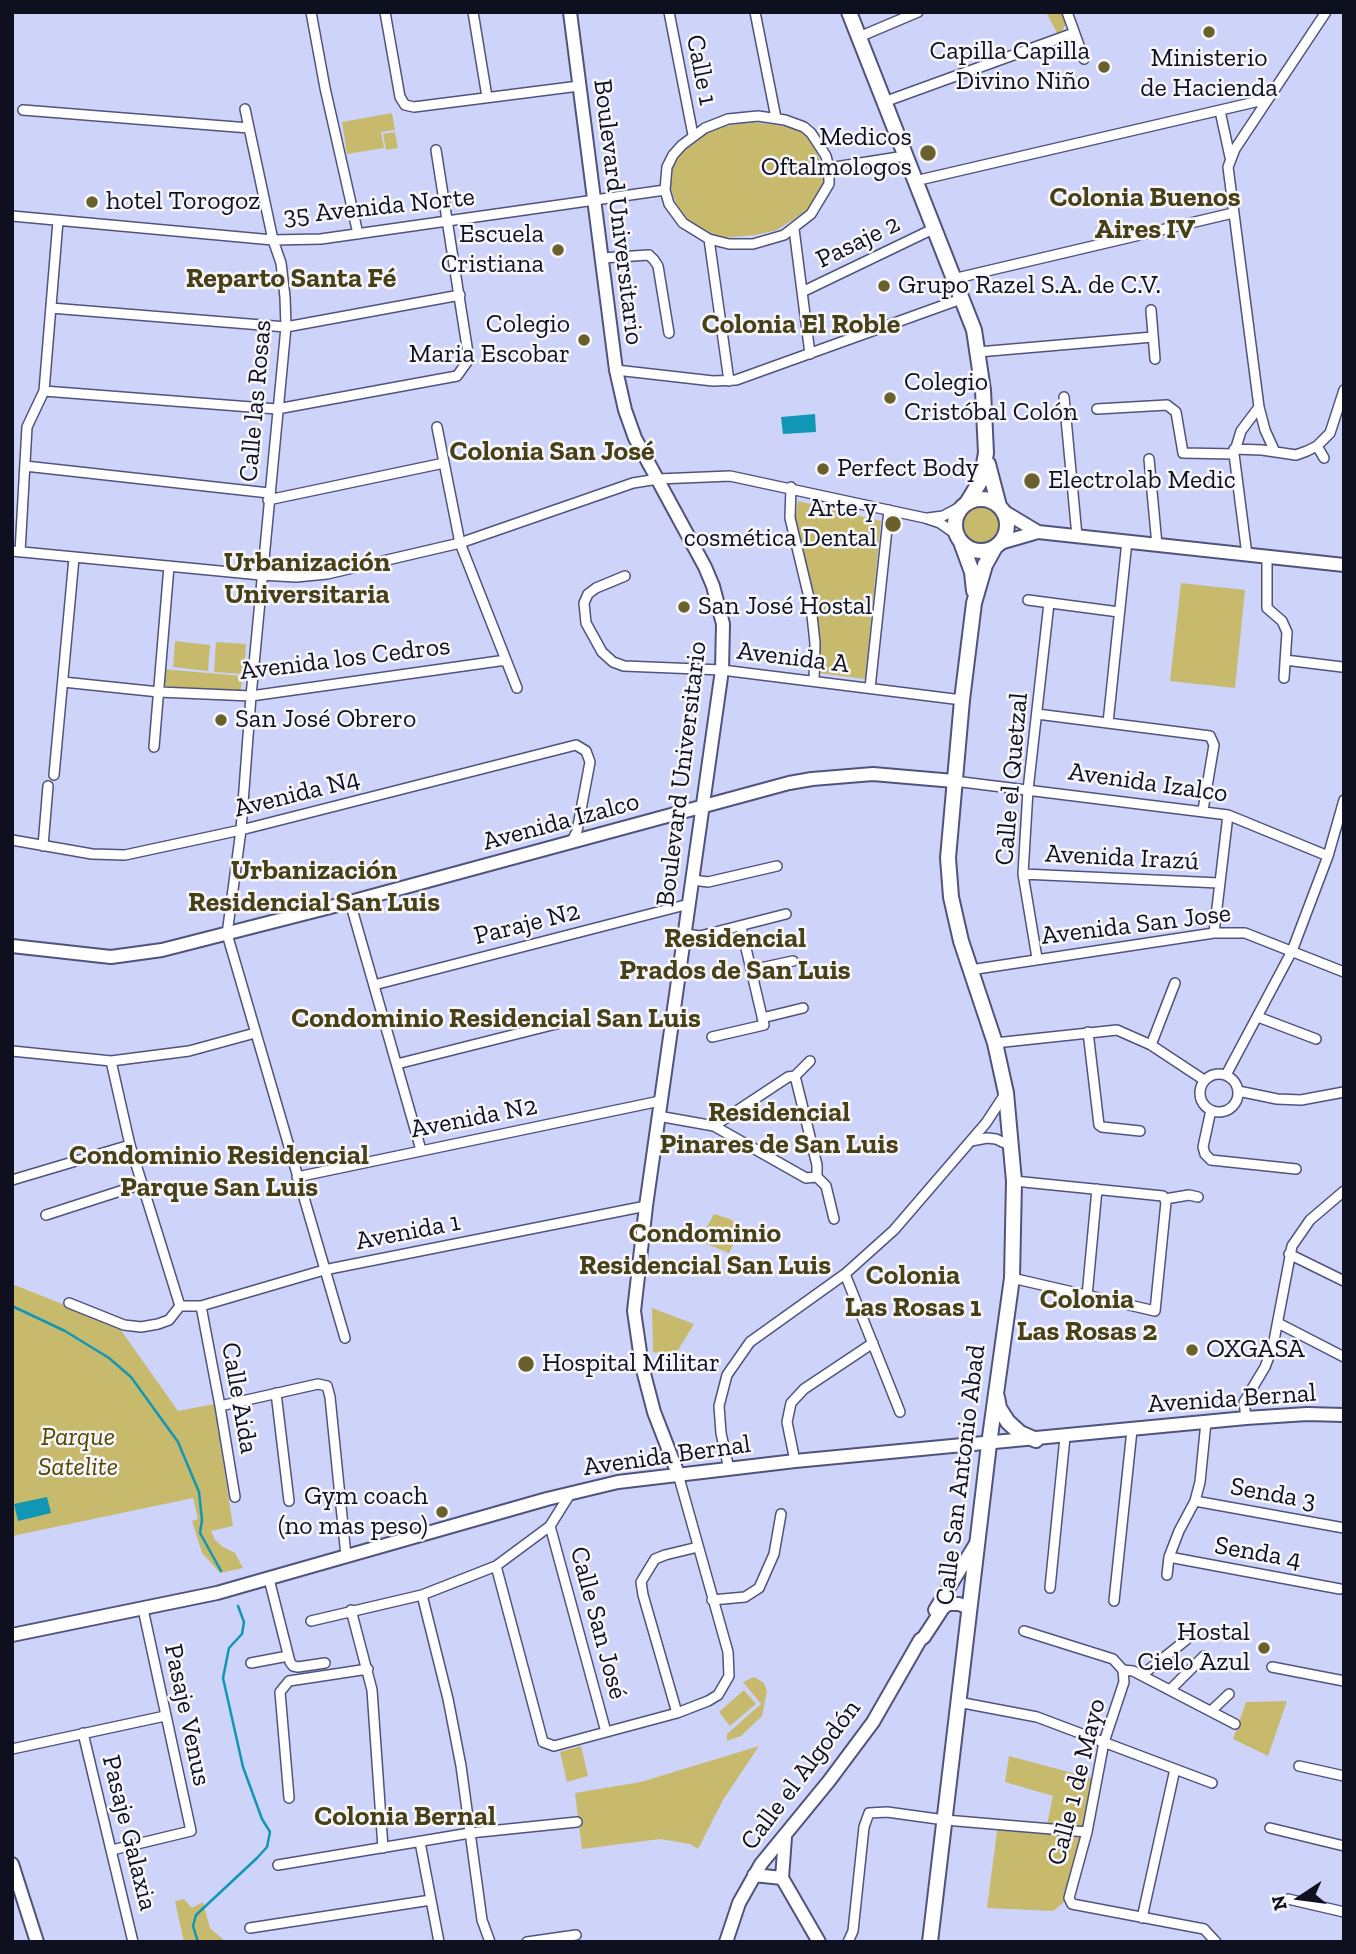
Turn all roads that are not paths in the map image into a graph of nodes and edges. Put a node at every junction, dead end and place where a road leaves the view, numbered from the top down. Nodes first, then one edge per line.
1 (311, 12) edge
2 (385, 12) edge
3 (474, 12) edge
4 (570, 12) edge
5 (669, 12) edge
6 (755, 12) edge
7 (849, 12) edge
8 (918, 12) edge
9 (1068, 12) edge
10 (1326, 12) edge
11 (1074, 33) junction
12 (859, 37) junction
13 (1084, 59) dead end
14 (579, 86) junction
15 (487, 97) junction
16 (1268, 99) junction
17 (884, 102) junction
18 (245, 109) dead end
19 (23, 110) dead end
20 (1220, 111) junction
21 (776, 118) junction
22 (249, 128) junction
23 (693, 135) junction
24 (436, 150) dead end
25 (905, 156) junction
26 (1230, 158) junction
27 (829, 169) junction
28 (915, 181) junction
29 (665, 190) junction
30 (594, 201) junction
31 (1233, 212) junction
32 (12, 216) edge
33 (58, 221) junction
34 (447, 221) junction
35 (794, 229) junction
36 (933, 229) junction
37 (358, 234) junction
38 (709, 239) junction
39 (273, 240) junction
40 (602, 258) junction
41 (953, 279) junction
42 (802, 292) junction
43 (460, 295) junction
44 (961, 299) junction
45 (51, 308) junction
46 (1151, 310) dead end
47 (286, 327) junction
48 (669, 333) dead end
49 (1153, 337) junction
50 (978, 352) junction
51 (810, 354) junction
52 (1155, 359) dead end
53 (616, 370) junction
54 (729, 381) junction
55 (1344, 390) edge
56 (44, 391) junction
57 (1064, 397) dead end
58 (1259, 407) junction
59 (277, 409) junction
60 (1097, 410) dead end
61 (437, 427) dead end
62 (1317, 446) junction
63 (1234, 451) junction
64 (1275, 452) junction
65 (986, 453) junction
66 (1324, 458) dead end
67 (1150, 459) dead end
68 (444, 463) junction
69 (25, 467) junction
70 (658, 479) junction
71 (791, 487) junction
72 (269, 497) junction
73 (965, 505) junction
74 (1001, 509) junction
75 (889, 510) junction
76 (925, 518) junction
77 (1038, 532) junction
78 (1076, 536) junction
79 (959, 538) junction
80 (1127, 541) junction
81 (460, 543) junction
82 (998, 545) junction
83 (1157, 545) junction
84 (16, 551) edge
85 (1247, 555) junction
86 (74, 558) junction
87 (1267, 558) junction
88 (1344, 565) edge
89 (169, 566) junction
90 (261, 575) junction
91 (625, 576) dead end
92 (1028, 600) dead end
93 (974, 603) junction
94 (1049, 603) junction
95 (1119, 612) junction
96 (506, 660) junction
97 (1285, 660) junction
98 (1342, 667) edge
99 (722, 670) junction
100 (1284, 678) dead end
101 (814, 681) junction
102 (63, 682) junction
103 (517, 688) dead end
104 (870, 688) junction
105 (159, 692) junction
106 (251, 696) junction
107 (962, 700) junction
108 (1037, 714) junction
109 (1108, 723) junction
110 (154, 747) dead end
111 (54, 775) dead end
112 (954, 781) junction
113 (48, 786) dead end
114 (1028, 790) junction
115 (1344, 800) edge
116 (703, 807) junction
117 (1203, 810) junction
118 (1228, 815) junction
119 (241, 830) junction
120 (12, 840) edge
121 (570, 843) junction
122 (43, 846) junction
123 (1328, 856) junction
124 (777, 866) dead end
125 (1023, 874) junction
126 (693, 880) junction
127 (1219, 883) junction
128 (350, 902) junction
129 (690, 904) junction
130 (786, 914) dead end
131 (741, 927) junction
132 (1214, 933) junction
133 (227, 934) junction
134 (685, 934) junction
135 (12, 946) edge
136 (1292, 951) junction
137 (1037, 958) junction
138 (793, 961) dead end
139 (751, 970) junction
140 (970, 970) junction
141 (1344, 972) edge
142 (1175, 983) dead end
143 (374, 985) junction
144 (803, 1008) dead end
145 (1258, 1017) junction
146 (576, 1019) dead end
147 (763, 1022) junction
148 (1088, 1032) junction
149 (255, 1033) junction
150 (712, 1037) dead end
151 (1316, 1040) dead end
152 (995, 1043) junction
153 (1151, 1045) junction
154 (12, 1051) edge
155 (111, 1061) junction
156 (810, 1061) dead end
157 (397, 1064) junction
158 (1226, 1075) junction
159 (795, 1076) junction
160 (1204, 1080) junction
161 (1238, 1091) junction
162 (1344, 1092) edge
163 (1006, 1093) junction
164 (660, 1101) junction
165 (1211, 1110) junction
166 (658, 1116) junction
167 (714, 1126) junction
168 (1140, 1131) dead end
169 (970, 1141) junction
170 (130, 1145) junction
171 (1013, 1147) junction
172 (421, 1150) junction
173 (1296, 1169) dead end
174 (297, 1177) junction
175 (817, 1177) junction
176 (12, 1180) edge
177 (1014, 1181) junction
178 (142, 1184) junction
179 (1097, 1189) junction
180 (1344, 1191) edge
181 (1198, 1197) dead end
182 (1164, 1198) junction
183 (1332, 1200) junction
184 (646, 1206) junction
185 (1344, 1207) edge
186 (46, 1215) dead end
187 (834, 1219) dead end
188 (1289, 1254) junction
189 (324, 1270) junction
190 (845, 1274) junction
191 (1012, 1278) junction
192 (1344, 1281) edge
193 (1087, 1296) junction
194 (69, 1303) dead end
195 (180, 1306) junction
196 (201, 1306) junction
197 (1278, 1323) junction
198 (345, 1338) dead end
199 (873, 1343) junction
200 (1344, 1357) edge
201 (996, 1392) junction
202 (276, 1393) junction
203 (220, 1406) junction
204 (900, 1412) dead end
205 (1344, 1415) edge
206 (1246, 1418) junction
207 (1206, 1422) junction
208 (1132, 1430) junction
209 (1065, 1437) junction
210 (1036, 1440) junction
211 (989, 1444) junction
212 (795, 1461) junction
213 (729, 1469) junction
214 (678, 1474) junction
215 (570, 1494) junction
216 (235, 1497) dead end
217 (289, 1501) dead end
218 (1195, 1502) junction
219 (781, 1514) dead end
220 (550, 1526) junction
221 (1344, 1528) edge
222 (977, 1541) junction
223 (698, 1547) junction
224 (346, 1556) junction
225 (1169, 1558) junction
226 (496, 1566) junction
227 (1167, 1575) dead end
228 (269, 1579) junction
229 (1050, 1588) dead end
230 (1340, 1589) dead end
231 (422, 1594) junction
232 (712, 1600) junction
233 (1114, 1601) dead end
234 (969, 1608) junction
235 (143, 1609) junction
236 (351, 1610) junction
237 (311, 1621) dead end
238 (1024, 1631) dead end
239 (12, 1635) edge
240 (920, 1640) junction
241 (1186, 1640) dead end
242 (288, 1656) junction
243 (1204, 1656) dead end
244 (251, 1663) dead end
245 (325, 1663) dead end
246 (1272, 1667) dead end
247 (368, 1668) junction
248 (1123, 1670) junction
249 (1142, 1675) junction
250 (1344, 1681) edge
251 (1170, 1690) junction
252 (1229, 1694) dead end
253 (958, 1702) junction
254 (1211, 1711) junction
255 (677, 1713) junction
256 (165, 1717) junction
257 (1235, 1724) dead end
258 (607, 1732) junction
259 (83, 1733) junction
260 (1104, 1742) junction
261 (12, 1749) edge
262 (1299, 1766) dead end
263 (1175, 1769) junction
264 (1344, 1776) edge
265 (1212, 1783) dead end
266 (289, 1798) dead end
267 (945, 1820) junction
268 (577, 1822) dead end
269 (1269, 1828) dead end
270 (1087, 1832) junction
271 (470, 1833) junction
272 (785, 1837) junction
273 (420, 1842) junction
274 (1344, 1846) edge
275 (383, 1848) junction
276 (112, 1850) junction
277 (12, 1864) edge
278 (278, 1865) dead end
279 (754, 1875) junction
280 (782, 1878) junction
281 (1288, 1899) dead end
282 (431, 1900) junction
283 (1344, 1912) edge
284 (1142, 1917) junction
285 (250, 1928) dead end
286 (576, 1935) dead end
287 (544, 1941) edge
288 (37, 1942) edge
289 (133, 1942) edge
290 (439, 1942) edge
291 (490, 1942) edge
292 (527, 1942) edge
293 (726, 1942) edge
294 (819, 1942) edge
295 (848, 1942) edge
296 (930, 1942) edge
297 (1216, 1942) edge

1 - 37 street
2 - 15 street
3 - 15 street
4 - 14 street, Boulevard Universitario
5 - 23 street, Calle 1
6 - 21 street
7 - 12 main road
8 - 12 street
9 - 11 street
10 - 16 street
11 - 13 street
11 - 17 street
12 - 17 main road
14 - 15 street
14 - 30 street, Boulevard Universitario
16 - 20 street
16 - 26 street
17 - 25 main road
18 - 22 street, Calle las Rosas
19 - 22 street
20 - 26 street
20 - 28 street
21 - 23 street
21 - 27 street
22 - 39 street, Calle las Rosas
23 - 29 street
24 - 34 street
25 - 27 street
25 - 28 main road
26 - 31 street
27 - 35 street
28 - 36 main road
29 - 30 street, 35 Avenida Norte
29 - 38 street
30 - 34 street, 35 Avenida Norte
30 - 40 street, Boulevard Universitario
31 - 41 street
31 - 58 street
32 - 33 street, 35 Avenida Norte
33 - 39 street, 35 Avenida Norte
33 - 45 street
34 - 37 street, 35 Avenida Norte
34 - 43 street
35 - 38 street
35 - 42 street
36 - 41 main road
36 - 42 street, Pasaje 2
37 - 39 street, 35 Avenida Norte
38 - 54 street
39 - 47 street, Calle las Rosas
40 - 48 street
40 - 53 street, Boulevard Universitario
41 - 44 main road
42 - 51 street
43 - 47 street
43 - 59 street
44 - 50 main road
44 - 51 street
45 - 47 street
45 - 56 street
46 - 49 street
47 - 59 street, Calle las Rosas
49 - 50 street
49 - 52 street
50 - 65 main road
51 - 54 street
53 - 54 street
53 - 70 street, Boulevard Universitario
55 - 62 street
56 - 59 street
56 - 69 street
57 - 78 street
58 - 63 street
58 - 64 street
59 - 72 street, Calle las Rosas
60 - 63 street
61 - 68 street
62 - 64 street
62 - 66 street
63 - 64 street
63 - 85 street
65 - 73 main road
65 - 74 main road
67 - 83 street
68 - 72 street
68 - 81 street
69 - 72 street
69 - 84 street
70 - 71 street
70 - 81 street
70 - 99 street, Boulevard Universitario
71 - 75 street
71 - 101 street
72 - 90 street, Calle las Rosas
73 - 74 main road
73 - 76 street
73 - 79 main road
74 - 77 street
74 - 82 main road
75 - 76 street
75 - 104 street
76 - 79 street
77 - 78 street
77 - 82 street
78 - 80 street
79 - 82 main road
79 - 93 main road, Calle San Antonio Abad
80 - 83 street
80 - 95 street
81 - 90 street
81 - 96 street
82 - 93 main road, Calle San Antonio Abad
83 - 85 street
84 - 86 street
85 - 87 street
86 - 89 street
86 - 102 street
87 - 88 street
87 - 97 street
89 - 90 street
89 - 105 street
90 - 106 street, Calle las Rosas
91 - 99 street, Avenida A
92 - 94 street
93 - 107 main road, Calle San Antonio Abad
94 - 95 street
94 - 108 street, Calle el Quetzal
95 - 109 street
96 - 103 street
96 - 106 street, Avenida los Cedros
97 - 98 street
97 - 100 street
99 - 101 street, Avenida A
99 - 116 street, Boulevard Universitario
101 - 104 street, Avenida A
102 - 105 street, Avenida los Cedros
102 - 111 street
104 - 107 street, Avenida A
105 - 106 street, Avenida los Cedros
105 - 110 street
106 - 119 street, Calle las Rosas
107 - 112 main road, Calle San Antonio Abad
108 - 109 street
108 - 114 street, Calle el Quetzal
109 - 117 street
112 - 114 street, Avenida Izalco
112 - 116 street, Avenida Izalco
112 - 140 main road, Calle San Antonio Abad
113 - 122 street
114 - 117 street, Avenida Izalco
114 - 125 street, Calle el Quetzal
115 - 123 street
116 - 121 street, Avenida Izalco
116 - 126 street, Boulevard Universitario
117 - 118 street, Avenida Izalco
118 - 123 street, Avenida Izalco
118 - 127 street
119 - 121 street, Avenida N4
119 - 122 street, Avenida N4
119 - 133 street, Calle las Rosas
120 - 122 street, Avenida N4
121 - 128 street, Avenida Izalco
123 - 136 street
124 - 126 street
125 - 127 street, Avenida Irazú
125 - 137 street, Calle el Quetzal
126 - 129 street, Boulevard Universitario
127 - 132 street
128 - 133 street, Avenida Izalco
128 - 143 street
129 - 134 street, Boulevard Universitario
129 - 143 street, Paraje N2
130 - 131 street
131 - 134 street
131 - 139 street
132 - 136 street, Avenida San Jose
132 - 137 street, Avenida San Jose
133 - 135 street, Avenida Izalco
133 - 149 street
134 - 164 street, Boulevard Universitario
136 - 141 street, Avenida San Jose
136 - 145 street
137 - 140 street, Avenida San Jose
138 - 139 street
139 - 147 street
140 - 152 main road, Calle San Antonio Abad
142 - 153 street
143 - 157 street
144 - 147 street
145 - 151 street
145 - 158 street
146 - 157 street
147 - 150 street
148 - 152 street
148 - 153 street
148 - 168 street
149 - 155 street
149 - 174 street
152 - 163 main road, Calle San Antonio Abad
153 - 160 street
154 - 155 street
155 - 170 street
156 - 159 street
157 - 172 street
158 - 160 street
158 - 161 street
159 - 167 street
159 - 175 street
160 - 165 street
161 - 162 street
161 - 165 street
163 - 169 street
163 - 171 main road, Calle San Antonio Abad
164 - 166 street, Boulevard Universitario
164 - 172 street, Avenida N2
165 - 173 street
166 - 167 street
166 - 184 street, Boulevard Universitario
167 - 175 street
169 - 171 street
169 - 190 street
170 - 176 street
170 - 178 street
171 - 177 main road, Calle San Antonio Abad
172 - 174 street, Avenida N2
174 - 189 street
175 - 187 street
177 - 179 street
177 - 191 main road, Calle San Antonio Abad
178 - 186 street
178 - 195 street
179 - 182 street
179 - 193 street
180 - 183 street
181 - 182 street
182 - 193 street
183 - 185 street
183 - 188 street
184 - 189 street, Avenida 1
184 - 214 street, Boulevard Universitario
188 - 192 street
188 - 197 street
189 - 196 street, Avenida 1
189 - 198 street
190 - 199 street
190 - 213 street
191 - 193 street
191 - 201 main road, Calle San Antonio Abad
194 - 195 street
195 - 196 street, Avenida 1
196 - 203 street, Calle Aida
197 - 200 street
197 - 206 street
199 - 204 street
199 - 212 street
201 - 210 main road
201 - 211 main road, Calle San Antonio Abad
202 - 203 street
202 - 217 street
202 - 224 street
203 - 216 street, Calle Aida
205 - 206 street, Avenida Bernal
206 - 207 street, Avenida Bernal
207 - 208 street, Avenida Bernal
207 - 218 street
208 - 209 street, Avenida Bernal
208 - 233 street
209 - 210 street, Avenida Bernal
209 - 229 street
210 - 211 street, Avenida Bernal
211 - 212 street, Avenida Bernal
211 - 222 main road, Calle San Antonio Abad
212 - 213 street, Avenida Bernal
213 - 214 street, Avenida Bernal
214 - 215 street, Avenida Bernal
214 - 223 street
215 - 220 street
215 - 224 street, Avenida Bernal
218 - 221 street, Senda 3
218 - 225 street
219 - 232 street
220 - 226 street
220 - 258 street, Calle San José
222 - 234 main road, Calle San Antonio Abad
222 - 240 street, Calle el Algodón
223 - 232 street
223 - 255 street
224 - 228 street, Avenida Bernal
225 - 227 street
225 - 230 street, Senda 4
226 - 231 street
226 - 258 street
228 - 235 street, Avenida Bernal
228 - 242 street
231 - 236 street
231 - 271 street
232 - 255 street
234 - 240 street, Calle el Algodón
234 - 253 main road, Calle San Antonio Abad
235 - 239 street, Avenida Bernal
235 - 256 street, Pasaje Venus
236 - 237 street
236 - 247 street
238 - 248 street
240 - 272 street, Calle el Algodón
241 - 249 street
242 - 244 street
242 - 245 street
243 - 251 street
246 - 250 street
247 - 266 street
247 - 275 street
248 - 249 street
248 - 260 street, Calle 1 de Mayo
249 - 251 street
251 - 254 street
252 - 254 street
253 - 260 street
253 - 267 main road, Calle San Antonio Abad
254 - 257 street
255 - 258 street
256 - 259 street
256 - 276 street, Pasaje Venus
259 - 261 street
259 - 276 street, Pasaje Galaxia
260 - 263 street
260 - 270 street, Calle 1 de Mayo
262 - 264 street
263 - 265 street
263 - 284 street
267 - 270 street
267 - 295 street
267 - 296 main road, Calle San Antonio Abad
268 - 271 street
269 - 274 street
270 - 284 street, Calle 1 de Mayo
271 - 273 street
271 - 291 street
272 - 279 street, Calle el Algodón
272 - 280 street
273 - 275 street
273 - 282 street
275 - 278 street
276 - 289 street, Pasaje Galaxia
277 - 288 street
279 - 280 street
279 - 293 street, Calle el Algodón
280 - 294 street
281 - 283 street
282 - 285 street
282 - 290 street
284 - 297 street
286 - 287 street
287 - 292 street

